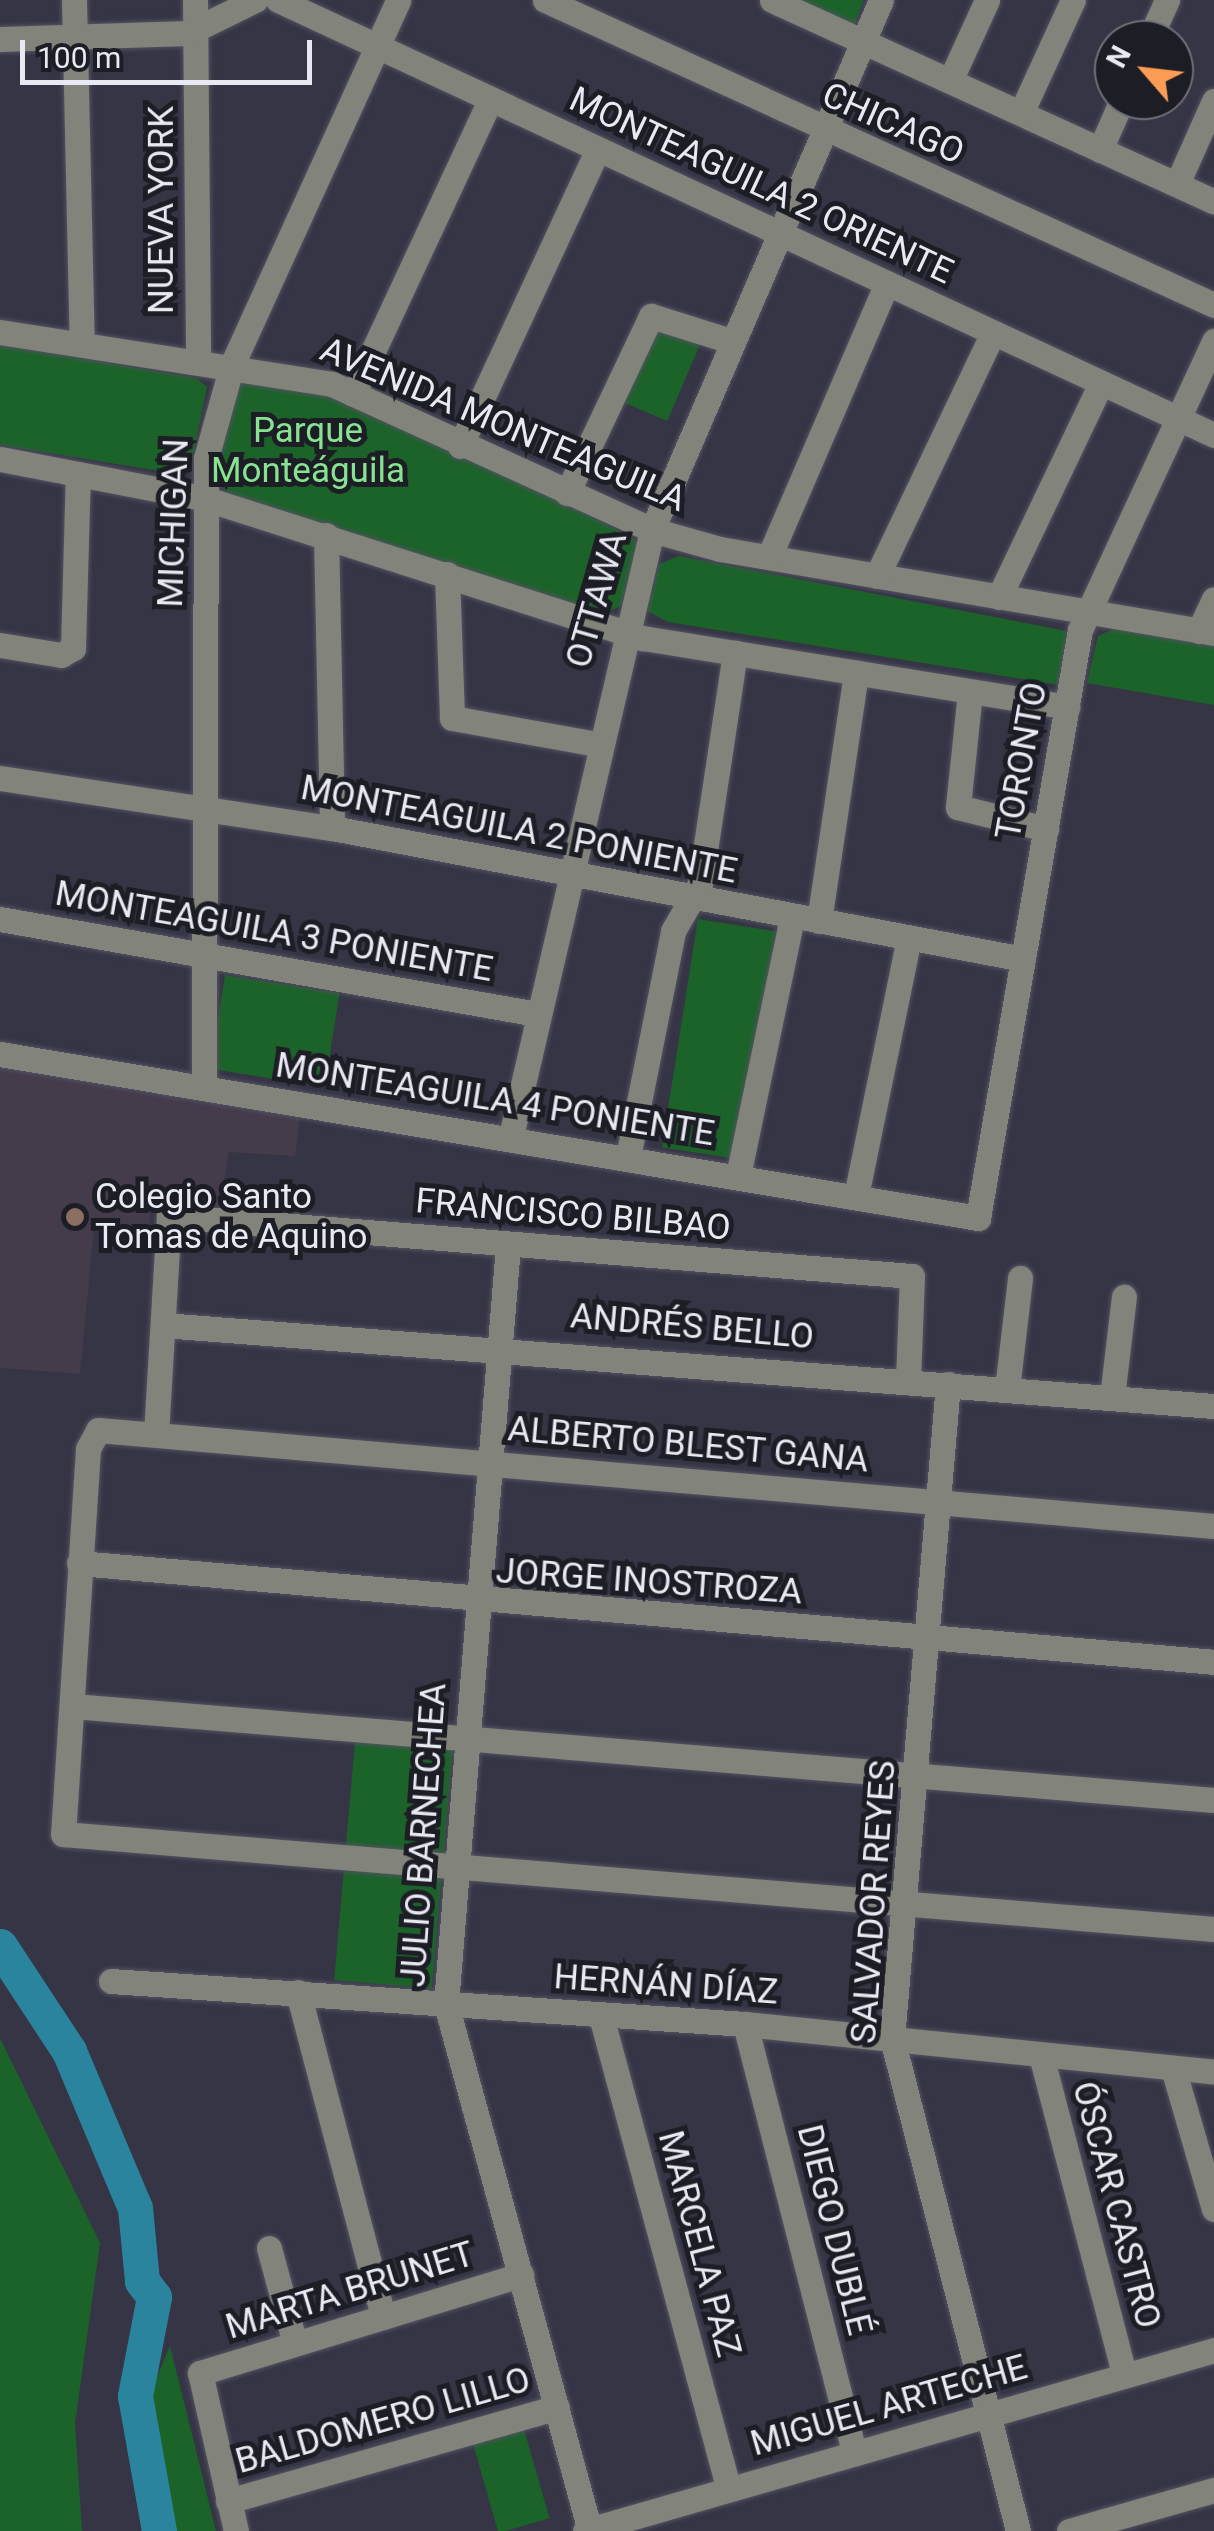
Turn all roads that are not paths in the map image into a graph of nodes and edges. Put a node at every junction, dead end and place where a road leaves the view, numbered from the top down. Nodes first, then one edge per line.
1 (74, 0) edge
2 (195, 0) edge
3 (254, 0) edge
4 (278, 0) edge
5 (398, 0) edge
6 (545, 0) edge
7 (772, 0) edge
8 (881, 0) edge
9 (986, 0) edge
10 (1073, 0) edge
11 (196, 28) junction
12 (74, 38) junction
13 (0, 39) edge
14 (864, 42) junction
15 (378, 48) junction
16 (950, 81) junction
17 (490, 100) junction
18 (1214, 101) edge
19 (1020, 114) junction
20 (1113, 120) edge
21 (824, 132) junction
22 (598, 149) junction
23 (1100, 150) junction
24 (1177, 184) junction
25 (1214, 201) edge
26 (780, 233) junction
27 (887, 283) junction
28 (1214, 305) edge
29 (0, 332) edge
30 (993, 332) junction
31 (731, 341) junction
32 (1214, 341) edge
33 (82, 343) junction
34 (198, 360) junction
35 (232, 365) junction
36 (1101, 383) junction
37 (353, 394) junction
38 (1177, 420) junction
39 (1214, 435) edge
40 (460, 446) junction
41 (0, 459) edge
42 (78, 474) junction
43 (566, 492) junction
44 (203, 498) junction
45 (652, 530) junction
46 (326, 536) junction
47 (769, 557) junction
48 (447, 574) junction
49 (877, 576) junction
50 (999, 597) junction
51 (1214, 599) edge
52 (1086, 613) junction
53 (622, 630) junction
54 (1207, 632) edge
55 (0, 645) edge
56 (735, 653) junction
57 (856, 673) junction
58 (970, 692) junction
59 (1067, 707) junction
60 (596, 744) junction
61 (0, 778) edge
62 (210, 810) junction
63 (332, 828) junction
64 (1046, 828) junction
65 (566, 875) junction
66 (693, 898) junction
67 (792, 916) junction
68 (0, 920) edge
69 (819, 922) junction
70 (909, 938) junction
71 (207, 956) junction
72 (1023, 959) junction
73 (537, 1014) junction
74 (0, 1054) edge
75 (204, 1087) junction
76 (512, 1136) junction
77 (628, 1157) junction
78 (738, 1176) junction
79 (856, 1196) junction
80 (978, 1218) joint
81 (508, 1246) junction
82 (1020, 1278) dead end
83 (1124, 1296) dead end
84 (163, 1325) junction
85 (502, 1350) junction
86 (908, 1380) junction
87 (948, 1384) junction
88 (1007, 1388) junction
89 (1112, 1398) junction
90 (1214, 1406) edge
91 (156, 1434) junction
92 (488, 1463) junction
93 (935, 1502) junction
94 (1214, 1526) edge
95 (79, 1563) junction
96 (476, 1604) junction
97 (926, 1639) junction
98 (1214, 1662) edge
99 (74, 1706) junction
100 (468, 1739) junction
101 (917, 1775) junction
102 (1214, 1800) edge
103 (454, 1867) junction
104 (904, 1898) junction
105 (1214, 1930) edge
106 (111, 1981) dead end
107 (298, 1992) junction
108 (446, 2004) junction
109 (601, 2016) junction
110 (746, 2024) junction
111 (892, 2038) junction
112 (1041, 2055) junction
113 (1173, 2068) junction
114 (1214, 2072) edge
115 (1214, 2209) edge
116 (270, 2248) dead end
117 (521, 2276) junction
118 (383, 2318) junction
119 (295, 2344) junction
120 (1214, 2350) edge
121 (1124, 2373) junction
122 (557, 2408) junction
123 (987, 2414) junction
124 (854, 2454) junction
125 (729, 2490) junction
126 (1214, 2490) edge
127 (228, 2501) junction
128 (588, 2530) edge
129 (236, 2531) edge
130 (1018, 2531) edge
131 (1069, 2531) edge

1 - 12 street
2 - 11 street, NUEVA YORK
3 - 11 street
4 - 15 street, MONTEAGUILA 2 ORIENTE
5 - 15 street, MICHIGAN
6 - 21 street, CHICAGO
7 - 14 street
8 - 14 street, OTTAWA
9 - 16 street
10 - 19 street
11 - 12 street
11 - 34 street, NUEVA YORK
12 - 13 street
12 - 33 street
14 - 16 street
14 - 21 street, OTTAWA
15 - 17 street, MONTEAGUILA 2 ORIENTE
15 - 35 street, MICHIGAN
16 - 19 street
17 - 22 street, MONTEAGUILA 2 ORIENTE
17 - 37 street
18 - 24 street
19 - 23 street
20 - 23 street
21 - 26 street, OTTAWA
21 - 28 street, CHICAGO
22 - 26 street, MONTEAGUILA 2 ORIENTE
22 - 40 street
23 - 24 street
24 - 25 street
26 - 27 street, MONTEAGUILA 2 ORIENTE
26 - 31 street, OTTAWA
27 - 30 street, MONTEAGUILA 2 ORIENTE
27 - 47 street
29 - 33 street, AVENIDA MONTEAGUILA
30 - 36 street, MONTEAGUILA 2 ORIENTE
30 - 49 street
31 - 43 street
31 - 45 street, OTTAWA
32 - 38 street, TORONTO
33 - 34 street, AVENIDA MONTEAGUILA
34 - 35 street, AVENIDA MONTEAGUILA
35 - 37 street, AVENIDA MONTEAGUILA
35 - 44 street, MICHIGAN
36 - 38 street, MONTEAGUILA 2 ORIENTE
36 - 50 street
37 - 40 street, AVENIDA MONTEAGUILA
38 - 39 street, MONTEAGUILA 2 ORIENTE
38 - 52 street, TORONTO
40 - 43 street, AVENIDA MONTEAGUILA
41 - 42 street
42 - 44 street
42 - 55 street
43 - 45 street, AVENIDA MONTEAGUILA
44 - 46 street
44 - 62 street, MICHIGAN
45 - 47 street, AVENIDA MONTEAGUILA
45 - 53 street, OTTAWA
46 - 48 street
46 - 63 street
47 - 49 street, AVENIDA MONTEAGUILA
48 - 53 street
48 - 60 street
49 - 50 street, AVENIDA MONTEAGUILA
50 - 52 street, AVENIDA MONTEAGUILA
51 - 54 street
52 - 54 street, AVENIDA MONTEAGUILA
52 - 59 street, TORONTO
53 - 56 street
53 - 60 street, OTTAWA
56 - 57 street
56 - 66 street
57 - 58 street
57 - 69 street
58 - 59 street
58 - 64 street
59 - 64 street, TORONTO
60 - 65 street, OTTAWA
61 - 62 street, MONTEAGUILA 2 PONIENTE
62 - 63 street, MONTEAGUILA 2 PONIENTE
62 - 71 street, MICHIGAN
63 - 65 street, MONTEAGUILA 2 PONIENTE
64 - 72 street, TORONTO
65 - 66 street, MONTEAGUILA 2 PONIENTE
65 - 73 street, OTTAWA
66 - 67 street, MONTEAGUILA 2 PONIENTE
66 - 77 street
67 - 69 street, MONTEAGUILA 2 PONIENTE
67 - 78 street
68 - 71 street, MONTEAGUILA 3 PONIENTE
69 - 70 street, MONTEAGUILA 2 PONIENTE
70 - 72 street, MONTEAGUILA 2 PONIENTE
70 - 79 street
71 - 73 street, MONTEAGUILA 3 PONIENTE
71 - 75 street, MICHIGAN
72 - 80 street, TORONTO
73 - 76 street, OTTAWA
74 - 75 street, MONTEAGUILA 4 PONIENTE
75 - 76 street, MONTEAGUILA 4 PONIENTE
76 - 77 street, MONTEAGUILA 4 PONIENTE
77 - 78 street, MONTEAGUILA 4 PONIENTE
78 - 79 street, MONTEAGUILA 4 PONIENTE
79 - 80 street, MONTEAGUILA 4 PONIENTE
81 - 84 street, FRANCISCO BILBAO
81 - 85 street, JULIO BARNECHEA
81 - 86 street, FRANCISCO BILBAO
82 - 88 street
83 - 89 street
84 - 85 street, ANDRÉS BELLO
84 - 91 street
85 - 86 street, ANDRÉS BELLO
85 - 92 street, JULIO BARNECHEA
86 - 87 street, ANDRÉS BELLO
87 - 88 street, ANDRÉS BELLO
87 - 93 street, SALVADOR REYES
88 - 89 street, ANDRÉS BELLO
89 - 90 street, ANDRÉS BELLO
91 - 92 street, ALBERTO BLEST GANA
91 - 95 street, ALBERTO BLEST GANA
92 - 93 street, ALBERTO BLEST GANA
92 - 96 street, JULIO BARNECHEA
93 - 94 street, ALBERTO BLEST GANA
93 - 97 street, SALVADOR REYES
95 - 96 street, JORGE INOSTROZA
95 - 99 street
96 - 97 street, JORGE INOSTROZA
96 - 100 street, JULIO BARNECHEA
97 - 98 street, JORGE INOSTROZA
97 - 101 street, SALVADOR REYES
99 - 100 street
99 - 103 street
100 - 101 street
100 - 103 street, JULIO BARNECHEA
101 - 102 street
101 - 104 street, SALVADOR REYES
103 - 104 street
103 - 108 street, JULIO BARNECHEA
104 - 105 street
104 - 111 street, SALVADOR REYES
106 - 107 street, HERNÁN DÍAZ
107 - 108 street, HERNÁN DÍAZ
107 - 118 street
108 - 109 street, HERNÁN DÍAZ
108 - 117 street, JULIO BARNECHEA
109 - 110 street, HERNÁN DÍAZ
109 - 125 street, MARCELA PAZ
110 - 111 street, HERNÁN DÍAZ
110 - 124 street, DIEGO DUBLÉ
111 - 112 street, HERNÁN DÍAZ
111 - 123 street, SALVADOR REYES
112 - 113 street, HERNÁN DÍAZ
112 - 121 street, ÓSCAR CASTRO
113 - 114 street, HERNÁN DÍAZ
113 - 115 street
116 - 119 street
117 - 118 street, MARTA BRUNET
117 - 122 street, JULIO BARNECHEA
118 - 119 street, MARTA BRUNET
119 - 127 street, MARTA BRUNET
120 - 121 street, MIGUEL ARTECHE
121 - 123 street, MIGUEL ARTECHE
122 - 127 street, BALDOMERO LILLO
122 - 128 street, JULIO BARNECHEA
123 - 124 street, MIGUEL ARTECHE
123 - 130 street, SALVADOR REYES
124 - 125 street, MIGUEL ARTECHE
125 - 128 street, MIGUEL ARTECHE
126 - 131 street
127 - 129 street

